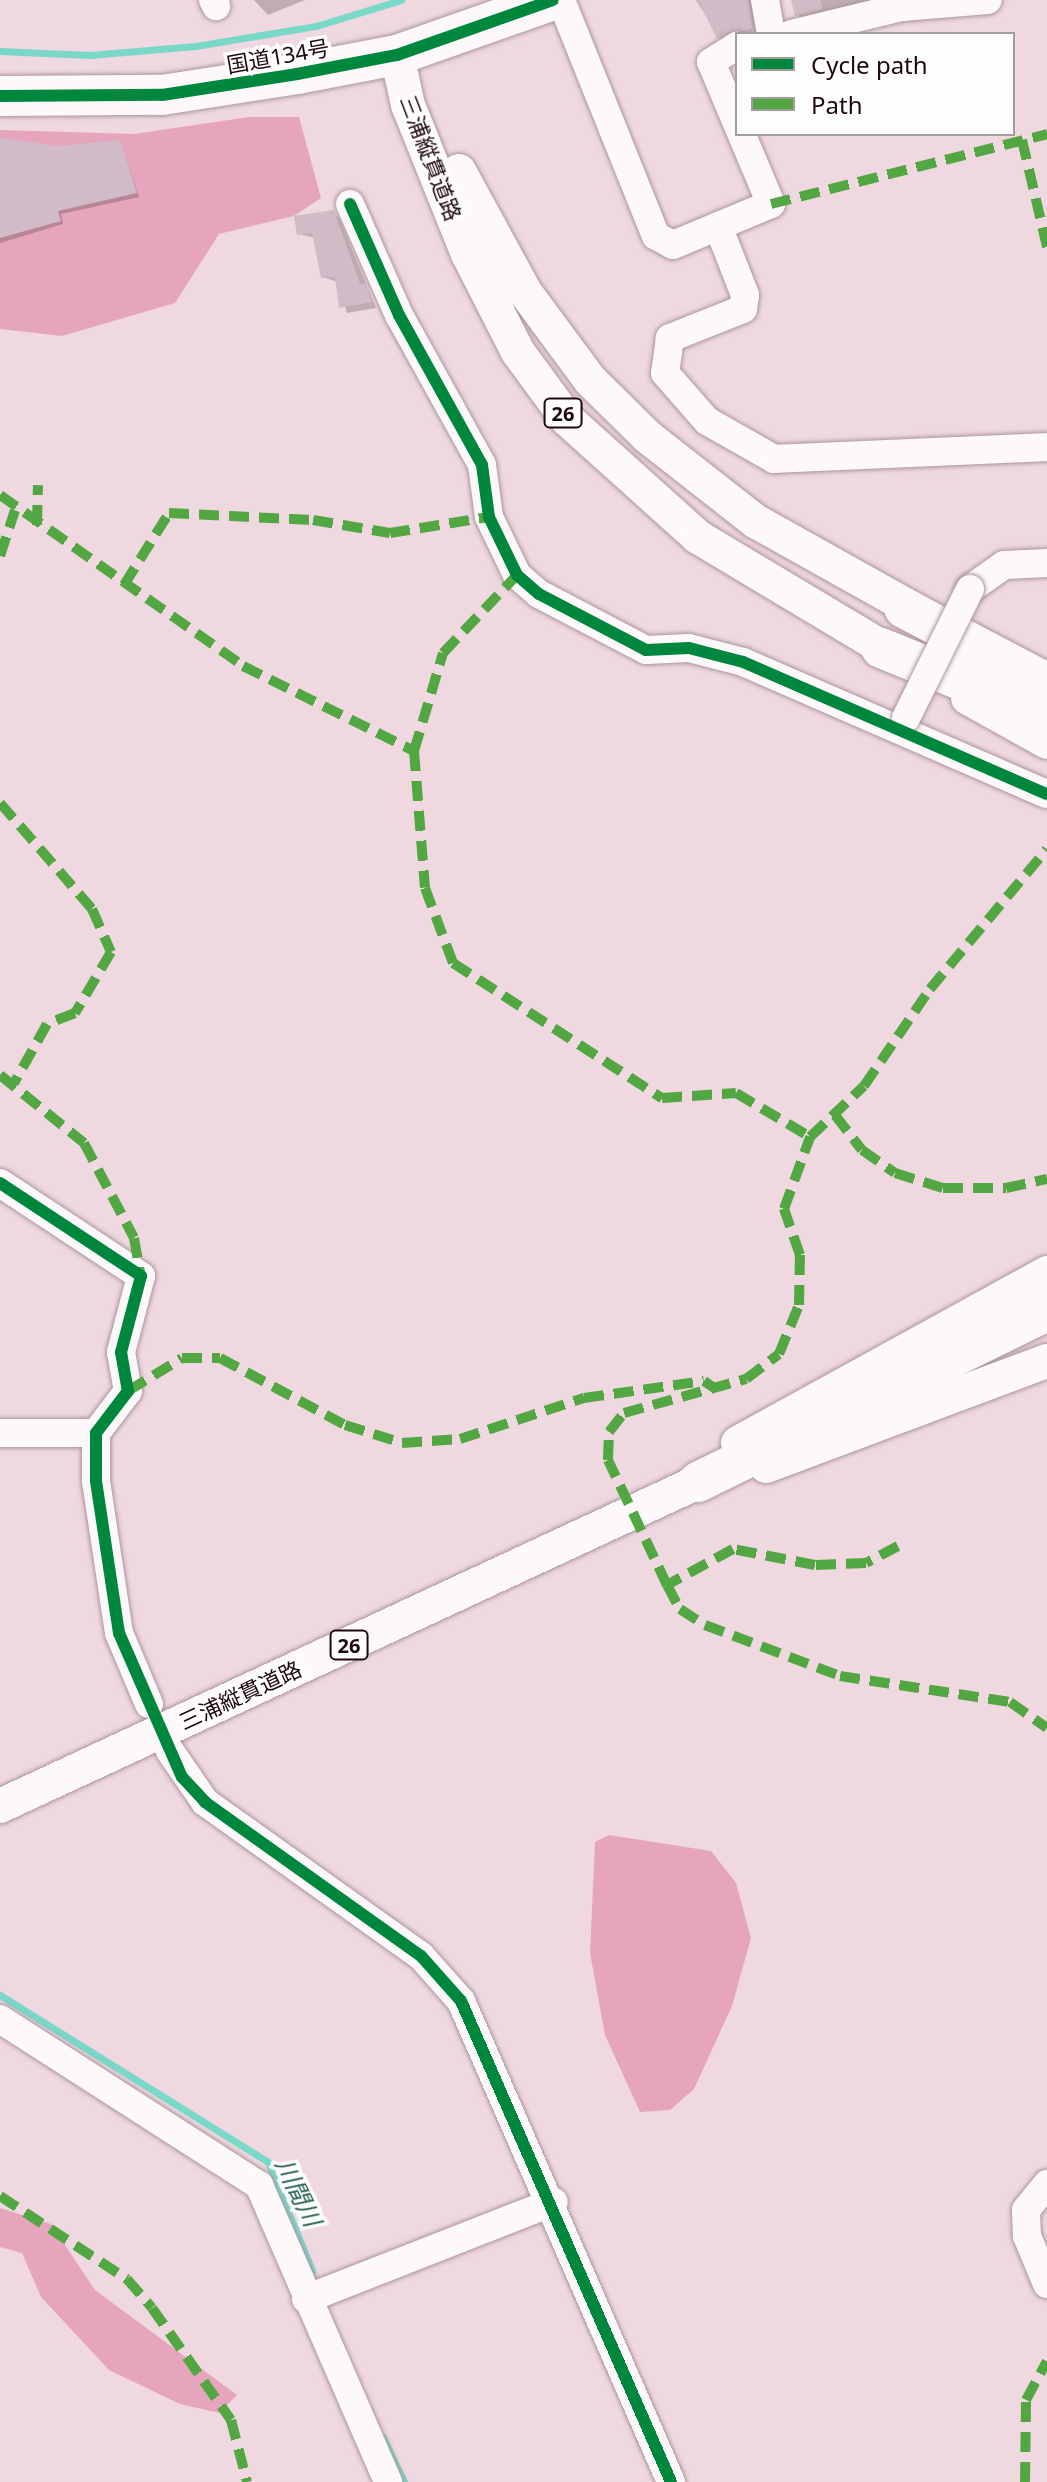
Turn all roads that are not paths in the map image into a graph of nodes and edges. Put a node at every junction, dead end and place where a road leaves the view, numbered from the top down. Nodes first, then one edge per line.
1 (553, 0) edge
2 (561, 0) edge
3 (765, 0) edge
4 (988, 0) edge
5 (771, 32) edge
6 (799, 32) edge
7 (735, 47) edge
8 (397, 55) junction
9 (0, 96) edge
10 (735, 119) edge
11 (742, 136) edge
12 (350, 204) dead end
13 (718, 226) junction
14 (1047, 447) edge
15 (1047, 563) edge
16 (904, 608) junction
17 (881, 648) junction
18 (1047, 672) edge
19 (1047, 683) edge
20 (1047, 715) edge
21 (903, 722) junction
22 (1047, 742) edge
23 (1047, 794) edge
24 (0, 1183) edge
25 (1047, 1273) edge
26 (1047, 1311) edge
27 (1029, 1341) edge
28 (0, 1433) edge
29 (96, 1433) junction
30 (698, 1482) joint
31 (615, 1523) junction
32 (577, 1540) junction
33 (149, 1704) dead end
34 (170, 1751) dead end
35 (0, 1806) edge
36 (0, 2019) edge
37 (1047, 2184) edge
38 (554, 2202) junction
39 (1047, 2284) edge
40 (318, 2295) junction
41 (388, 2482) edge
42 (671, 2482) edge

1 - 8 highway, 国道134号
2 - 13 street
3 - 5 street
4 - 6 street
7 - 10 street
8 - 9 highway, 国道134号
8 - 16 main road, 三浦縦貫道路 / 26
8 - 17 main road, 三浦縦貫道路 / 26
11 - 13 street
12 - 21 street
13 - 14 street
15 - 21 street, bridge
16 - 18 main road, 三浦縦貫道路
16 - 19 highway, 26
17 - 20 highway, 26
17 - 22 main road, 26
21 - 23 street
24 - 29 street
25 - 32 main road, 26
26 - 27 highway, 26
27 - 30 highway, 26
27 - 31 main road
28 - 29 street
29 - 33 street
30 - 31 main road, 三浦縦貫道路 / 26
31 - 32 main road, 三浦縦貫道路 / 26
32 - 35 main road, 三浦縦貫道路 / 26
34 - 38 street
36 - 40 street
37 - 39 street
38 - 40 street
38 - 42 street
40 - 41 street

